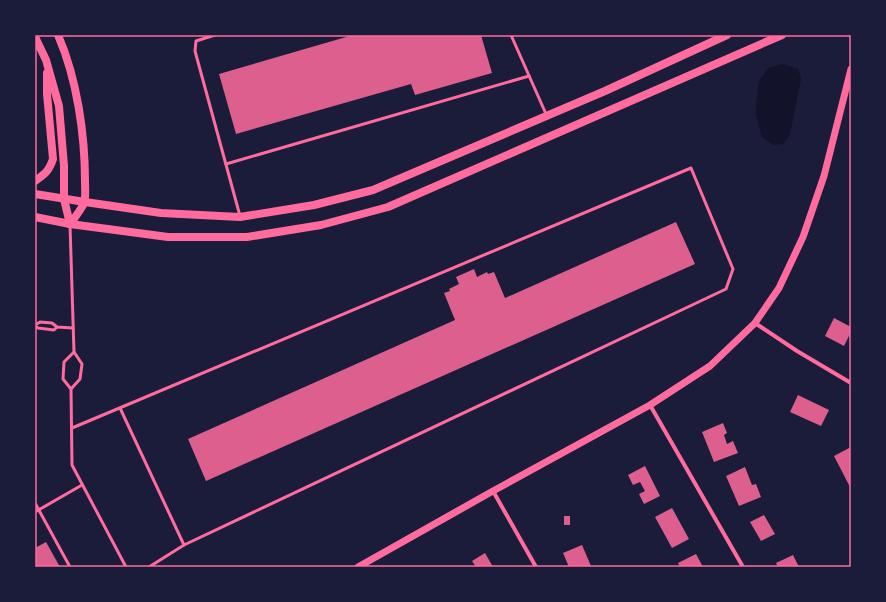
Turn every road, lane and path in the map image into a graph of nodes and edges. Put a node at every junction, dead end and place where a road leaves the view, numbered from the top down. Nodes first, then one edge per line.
1 (58, 35) edge
2 (215, 35) edge
3 (511, 35) edge
4 (727, 35) edge
5 (782, 35) edge
6 (35, 36) edge
7 (46, 60) junction
8 (851, 69) edge
9 (530, 76) junction
10 (547, 116) junction
11 (226, 164) junction
12 (35, 181) edge
13 (35, 194) edge
14 (64, 199) junction
15 (85, 202) junction
16 (35, 217) edge
17 (240, 217) junction
18 (70, 224) junction
19 (755, 323) junction
20 (35, 325) edge
21 (57, 327) junction
22 (73, 328) junction
23 (74, 352) junction
24 (851, 383) edge
25 (71, 389) junction
26 (650, 405) junction
27 (120, 408) junction
28 (72, 428) junction
29 (82, 485) junction
30 (493, 491) junction
31 (35, 503) edge
32 (39, 510) junction
33 (35, 512) edge
34 (184, 544) junction
35 (70, 567) edge
36 (126, 567) edge
37 (149, 567) edge
38 (358, 567) edge
39 (536, 567) edge
40 (743, 567) edge

1 - 15 main road
2 - 11 lane
3 - 9 lane
4 - 10 main road
5 - 18 main road
6 - 7 main road
7 - 12 main road
7 - 14 main road
8 - 19 street
9 - 10 lane
9 - 11 lane
10 - 17 main road
11 - 17 lane
13 - 14 main road
14 - 15 main road
14 - 18 main road
15 - 17 main road
15 - 18 main road
16 - 18 main road
18 - 22 lane
19 - 24 street
19 - 26 street
20 - 21 lane
20 - 21 lane
21 - 22 lane
22 - 23 lane
23 - 25 lane
23 - 25 lane
25 - 28 lane
26 - 30 street
26 - 40 street
27 - 28 lane
27 - 34 lane
27 - 34 lane
28 - 29 lane
29 - 32 lane
29 - 36 lane
30 - 38 street
30 - 39 street
31 - 32 lane
32 - 33 lane
32 - 35 lane
34 - 37 lane

